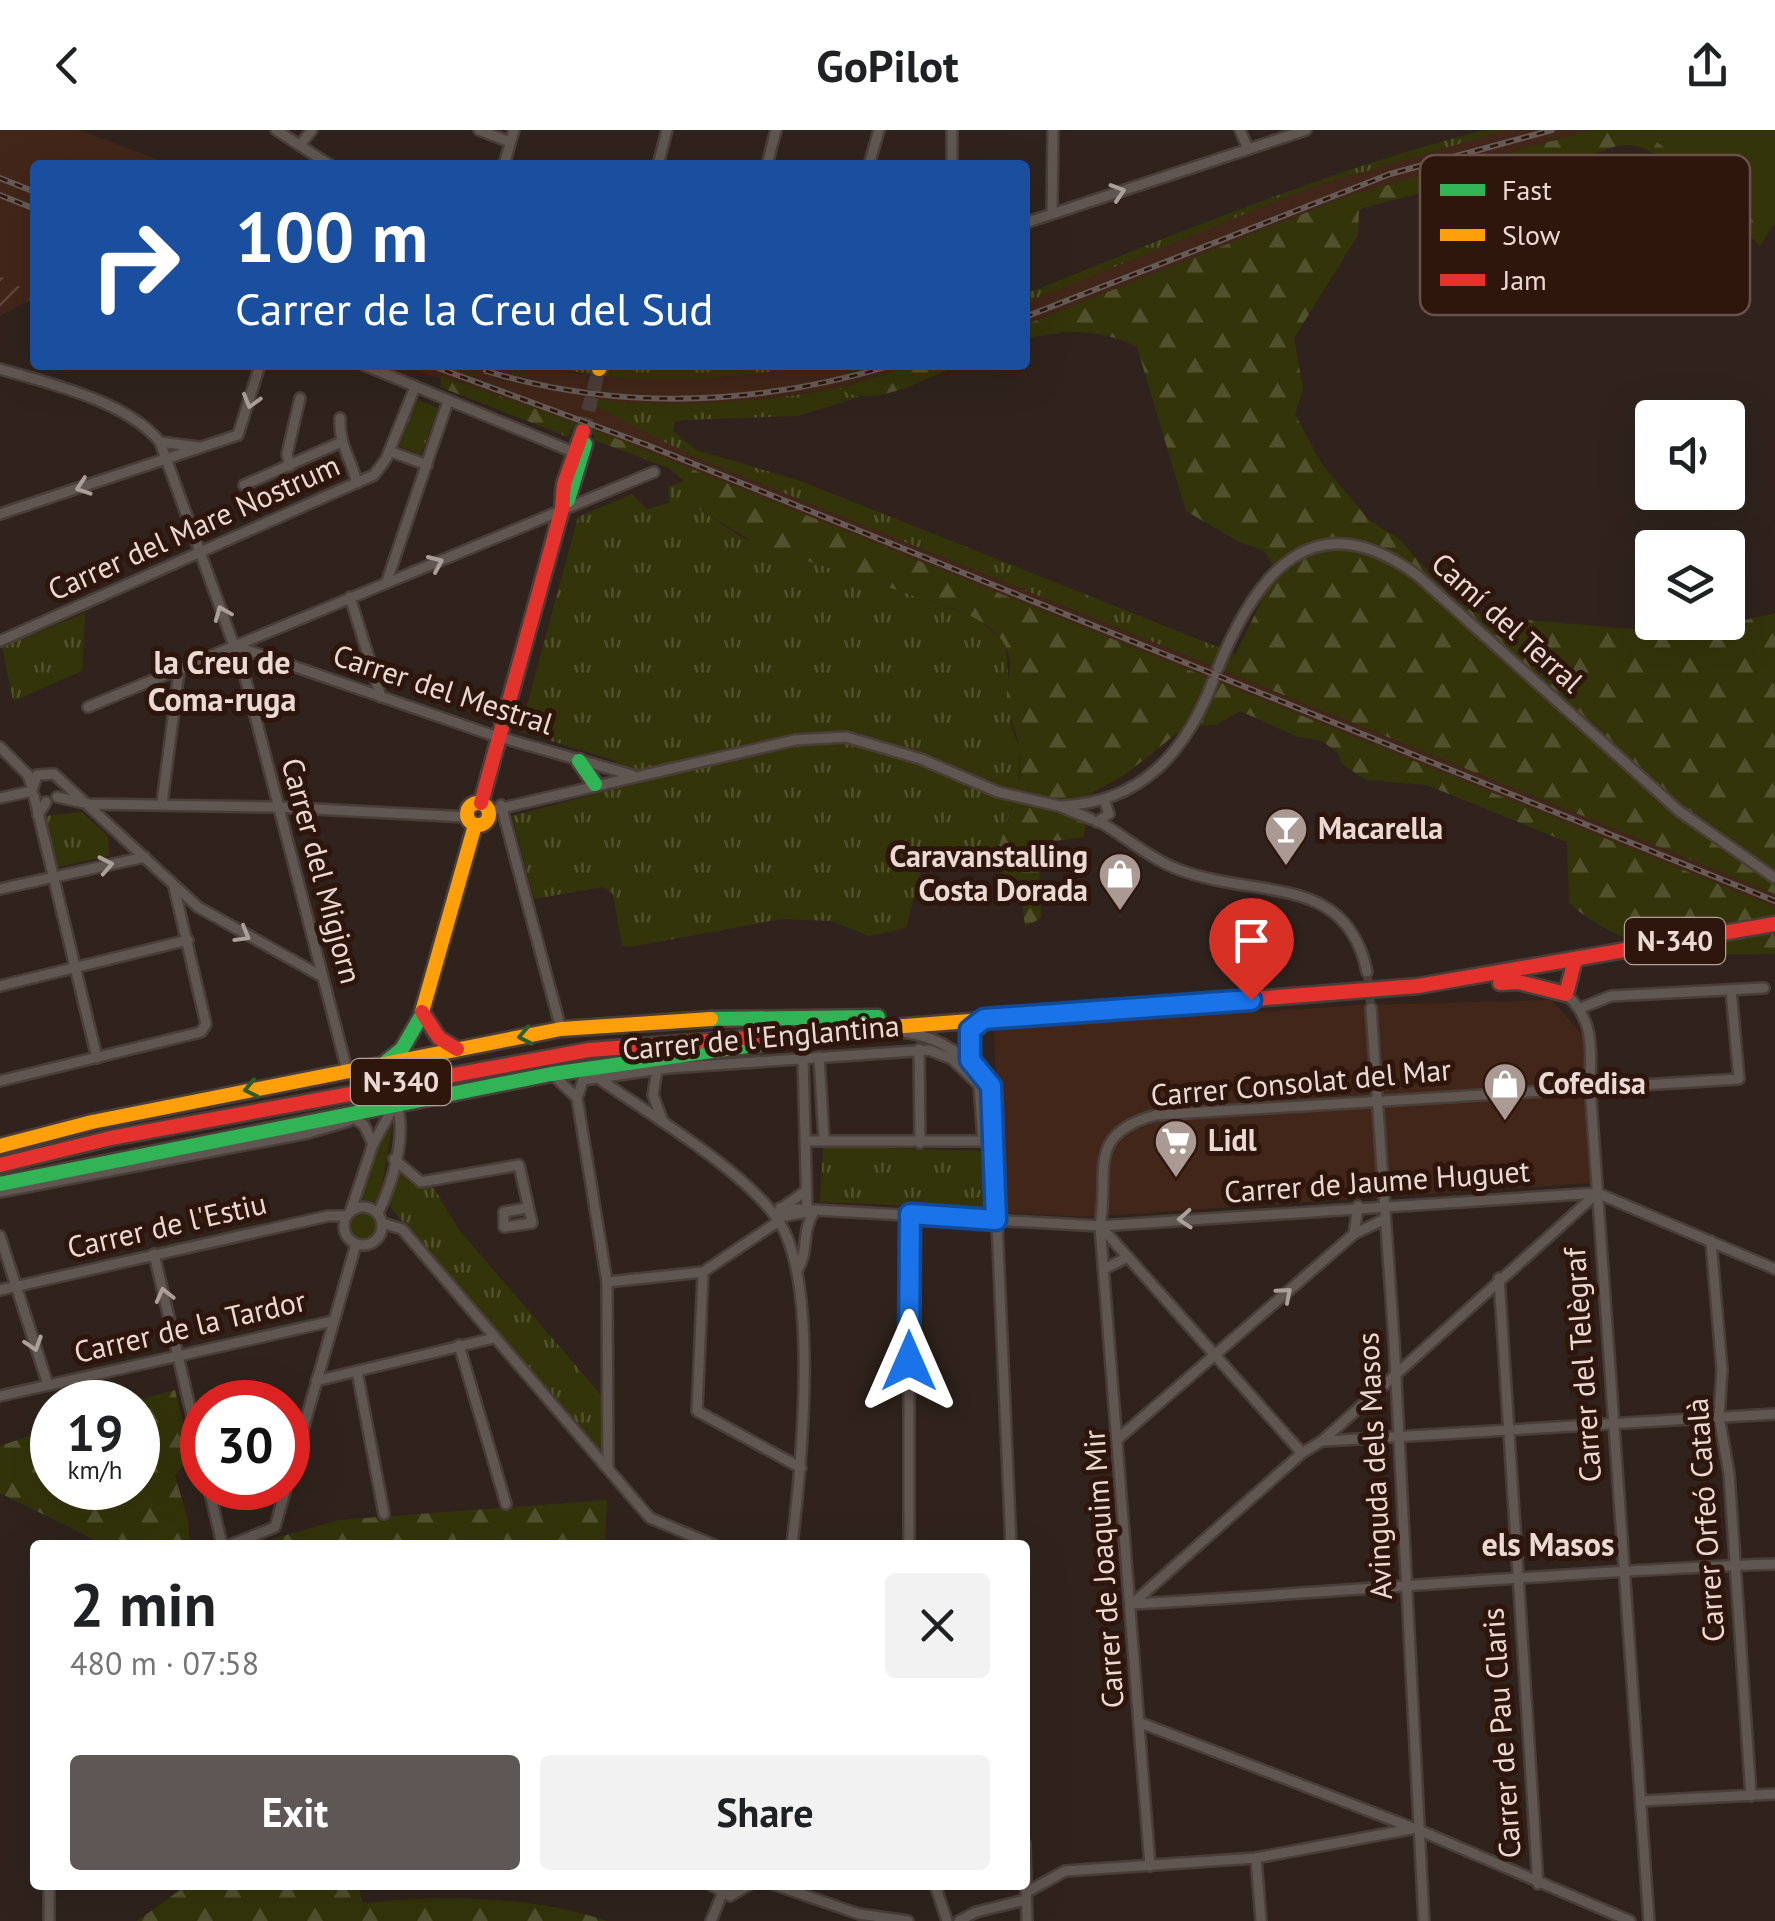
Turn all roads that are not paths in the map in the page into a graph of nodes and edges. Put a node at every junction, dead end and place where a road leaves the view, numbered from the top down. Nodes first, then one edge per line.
1 (276, 130) edge
2 (312, 130) edge
3 (479, 130) edge
4 (514, 130) edge
5 (667, 130) edge
6 (776, 130) edge
7 (879, 130) edge
8 (952, 130) edge
9 (1240, 130) edge
10 (1306, 130) edge
11 (1056, 131) edge
12 (510, 142) junction
13 (300, 145) junction
14 (1248, 149) junction
15 (322, 160) edge
16 (505, 160) edge
17 (659, 160) edge
18 (768, 160) edge
19 (870, 160) edge
20 (952, 160) edge
21 (1052, 214) junction
22 (1030, 221) edge
23 (0, 369) edge
24 (258, 370) edge
25 (375, 370) edge
26 (414, 387) junction
27 (300, 398) dead end
28 (448, 401) junction
29 (340, 418) dead end
30 (160, 442) junction
31 (339, 443) junction
32 (206, 447) junction
33 (389, 451) junction
34 (573, 452) junction
35 (166, 459) junction
36 (353, 463) junction
37 (426, 465) junction
38 (290, 466) junction
39 (654, 472) dead end
40 (374, 474) junction
41 (357, 483) junction
42 (244, 485) dead end
43 (566, 503) junction
44 (0, 514) edge
45 (196, 552) junction
46 (387, 580) junction
47 (350, 597) junction
48 (0, 640) edge
49 (236, 646) junction
50 (1218, 668) dead end
51 (178, 670) junction
52 (1213, 680) dead end
53 (381, 697) junction
54 (88, 707) dead end
55 (499, 736) junction
56 (0, 747) edge
57 (579, 761) junction
58 (637, 776) junction
59 (60, 781) junction
60 (595, 784) junction
61 (32, 790) junction
62 (57, 797) junction
63 (0, 798) edge
64 (46, 802) junction
65 (1105, 802) junction
66 (90, 804) junction
67 (162, 804) junction
68 (1091, 804) junction
69 (490, 806) junction
70 (1059, 806) junction
71 (276, 807) junction
72 (38, 815) junction
73 (1100, 819) junction
74 (471, 821) junction
75 (145, 857) junction
76 (53, 876) junction
77 (1775, 878) edge
78 (174, 885) junction
79 (0, 890) edge
80 (208, 915) junction
81 (184, 924) junction
82 (1775, 924) edge
83 (188, 940) junction
84 (1576, 960) junction
85 (76, 968) junction
86 (1367, 972) tunnel mouth
87 (321, 976) junction
88 (1472, 979) junction
89 (0, 986) edge
90 (1764, 988) dead end
91 (1731, 990) junction
92 (1566, 994) junction
93 (1371, 1008) tunnel mouth
94 (1582, 1008) junction
95 (421, 1015) junction
96 (984, 1019) junction
97 (890, 1025) junction
98 (561, 1029) junction
99 (807, 1032) junction
100 (457, 1049) junction
101 (919, 1049) junction
102 (819, 1057) junction
103 (97, 1058) junction
104 (803, 1058) junction
105 (970, 1060) junction
106 (408, 1061) junction
107 (383, 1064) junction
108 (661, 1065) junction
109 (347, 1070) junction
110 (552, 1074) junction
111 (582, 1075) junction
112 (598, 1078) junction
113 (0, 1081) edge
114 (1590, 1086) junction
115 (577, 1098) junction
116 (1377, 1100) junction
117 (397, 1101) junction
118 (352, 1116) junction
119 (664, 1124) junction
120 (808, 1140) junction
121 (824, 1140) junction
122 (988, 1141) junction
123 (920, 1143) junction
124 (373, 1144) junction
125 (0, 1146) edge
126 (394, 1159) junction
127 (0, 1166) edge
128 (0, 1184) edge
129 (806, 1191) junction
130 (0, 1192) edge
131 (1597, 1193) junction
132 (1384, 1205) junction
133 (1358, 1206) junction
134 (527, 1208) dead end
135 (811, 1212) junction
136 (348, 1213) junction
137 (910, 1214) junction
138 (778, 1216) junction
139 (380, 1218) junction
140 (1384, 1219) junction
141 (996, 1220) junction
142 (1100, 1226) junction
143 (1354, 1234) junction
144 (0, 1236) edge
145 (1711, 1241) junction
146 (356, 1244) junction
147 (154, 1254) junction
148 (1128, 1257) junction
149 (798, 1269) junction
150 (1104, 1269) junction
151 (1775, 1269) edge
152 (703, 1272) junction
153 (1499, 1278) junction
154 (606, 1282) junction
155 (16, 1286) junction
156 (0, 1290) edge
157 (333, 1321) junction
158 (494, 1338) junction
159 (460, 1345) junction
160 (179, 1352) junction
161 (1217, 1354) junction
162 (357, 1371) junction
163 (1396, 1376) junction
164 (46, 1380) edge
165 (68, 1380) edge
166 (185, 1380) edge
167 (316, 1381) junction
168 (30, 1389) edge
169 (0, 1396) edge
170 (310, 1403) edge
171 (1775, 1414) edge
172 (1720, 1417) junction
173 (1612, 1426) junction
174 (1508, 1431) junction
175 (1399, 1436) junction
176 (1119, 1438) junction
177 (1322, 1441) junction
178 (1302, 1453) junction
179 (608, 1468) junction
180 (801, 1468) junction
181 (506, 1504) dead end
182 (216, 1510) edge
183 (280, 1510) edge
184 (384, 1514) dead end
185 (225, 1540) edge
186 (239, 1540) edge
187 (702, 1540) edge
188 (793, 1540) edge
189 (908, 1540) edge
190 (1011, 1540) edge
191 (1775, 1564) edge
192 (1733, 1566) junction
193 (1621, 1570) junction
194 (1517, 1578) junction
195 (1406, 1589) junction
196 (1132, 1604) junction
197 (1140, 1722) junction
198 (1775, 1794) edge
199 (1751, 1796) junction
200 (1641, 1801) junction
201 (1418, 1830) junction
202 (1256, 1858) junction
203 (1150, 1866) junction
204 (1538, 1884) junction
205 (49, 1890) edge
206 (717, 1890) edge
207 (744, 1890) edge
208 (788, 1890) edge
209 (937, 1890) edge
210 (1026, 1890) edge
211 (722, 1894) junction
212 (1026, 1896) junction
213 (858, 1917) edge
214 (49, 1921) edge
215 (711, 1921) edge
216 (908, 1921) edge
217 (946, 1921) edge
218 (959, 1921) edge
219 (1027, 1921) edge
220 (1262, 1921) edge
221 (1424, 1921) edge
222 (1630, 1921) edge
223 (1649, 1921) edge

1 - 13 street
2 - 13 street
3 - 12 street
4 - 12 street
5 - 17 street
6 - 18 street
7 - 19 street
8 - 20 street
9 - 14 street
10 - 14 street
11 - 21 street
12 - 16 street
13 - 15 street
21 -> 14 street
21 - 22 street
23 - 30 street
24 -> 32 street
25 - 26 street
26 - 28 street
26 - 33 street, Carrer del Mare Nostrum
27 - 38 street
28 - 34 street
28 - 37 street
29 - 31 street
30 - 32 street
30 - 35 street, Carrer del Migjorn
31 - 36 street
31 - 38 street
32 - 35 street
33 - 37 street
33 - 40 street, Carrer del Mare Nostrum
34 - 43 main road
34 - 43 main road
35 -> 44 street
35 - 45 street, Carrer del Migjorn
36 - 40 street
36 - 41 street
37 - 46 street
38 - 42 street
39 - 43 street
40 - 41 street, Carrer del Mare Nostrum
41 - 45 street, Carrer del Mare Nostrum
46 -> 43 street
43 - 55 main road
45 - 48 street, Carrer del Mare Nostrum
49 -> 45 street, Carrer del Migjorn
46 - 47 street
47 - 49 street
47 - 53 street
49 - 51 street
49 - 53 street, Carrer del Mestral
49 - 71 street, Carrer del Migjorn
50 - 77 street, Camí del Terral
51 - 54 street
51 - 67 street
52 - 65 street
53 - 55 street, Carrer del Mestral
55 - 57 street, Carrer del Mestral
55 - 69 main road
56 - 61 street
57 - 58 street, Carrer del Mestral
57 - 60 main road
58 - 60 street
58 - 70 street
59 - 61 street
59 - 62 street
59 - 66 street
60 - 69 street
61 - 63 street
61 - 64 street
61 - 72 street
62 - 64 street
62 - 66 street
64 - 72 street
65 - 68 street
65 - 73 street
66 - 67 street
66 - 75 street
67 - 71 street
68 - 70 street
68 - 73 street
69 - 74 main road
69 - 98 street
70 - 73 street
71 - 74 street
71 - 87 street, Carrer del Migjorn
72 - 76 street
73 - 86 street
74 - 95 main road
76 -> 75 street
75 - 78 street
76 - 79 street
76 - 85 street
78 - 80 street
78 - 81 street
80 - 81 street
80 -> 87 street
81 - 83 street
82 - 84 main road, N-340
83 - 85 street
83 - 103 street
84 - 88 main road, N-340
84 - 92 main road
85 - 89 street
85 - 103 street
87 - 109 street, Carrer del Migjorn
88 - 92 main road
88 - 96 main road, N-340
90 - 91 street
91 - 94 street
91 - 114 street, Carrer Consolat del Mar
92 - 94 street
93 - 116 street, Avinguda dels Masos
94 - 114 street, Carrer del Telègraf
95 - 100 main road
95 - 106 main road
95 - 107 main road
96 - 97 main road, N-340
96 - 105 street
97 - 98 main road
97 - 99 main road, N-340
97 - 105 street
98 -> 100 main road
99 - 108 main road
99 - 127 main road, N-340
100 - 106 main road
101 - 102 street, Carrer de l'Englantina
101 - 122 street, Carrer de l'Englantina
101 - 123 street
102 - 104 street, Carrer de l'Englantina
102 - 121 street
103 - 113 street
104 - 108 street, Carrer de l'Englantina
104 - 120 street
105 - 122 street
106 - 107 main road
106 - 117 main road, bridge
107 - 109 main road
108 - 111 main road
108 - 112 street, Carrer de l'Englantina
108 - 119 street
109 -> 125 main road
110 - 111 main road
110 - 115 street
110 - 117 main road
111 - 112 street, Carrer de l'Englantina
111 - 115 street
112 - 119 street
114 - 116 street, Carrer Consolat del Mar
114 - 131 street, Carrer del Telègraf
115 - 154 street
116 - 132 street, Avinguda dels Masos
116 - 142 street, Carrer Consolat del Mar
117 - 118 main road
117 - 124 street
117 - 126 street
118 - 124 street
118 - 128 main road
118 - 130 street
119 - 138 street
120 - 121 street
120 - 129 street
121 - 123 street
122 - 123 street
122 - 141 street
124 - 136 street
126 - 134 street
126 - 139 street
129 - 135 street
129 - 138 street
131 - 132 street, Carrer de Jaume Huguet
131 - 145 street
131 - 153 street
131 - 173 street, Carrer del Telègraf
132 - 133 street, Carrer de Jaume Huguet
132 - 140 street, Avinguda dels Masos
133 -> 142 street, Carrer de Jaume Huguet
133 - 143 street
135 - 137 street, Carrer de Jaume Huguet
135 - 138 street, Carrer de Jaume Huguet
135 - 149 street
136 - 139 street
136 - 146 street
136 - 147 street, Carrer de l'Estiu
137 - 141 street, Carrer de Jaume Huguet
137 - 189 street
138 - 149 street
138 - 152 street
139 - 146 street
139 - 158 street
140 - 143 street
140 - 163 street, Avinguda dels Masos
141 - 142 street, Carrer de Jaume Huguet
141 - 190 street
142 - 148 street
142 - 150 street, Carrer de Joaquim Mir
161 -> 143 street
144 - 155 street
145 - 151 street
145 - 172 street, Carrer Orfeó Català
146 - 157 street
147 - 155 street, Carrer de l'Estiu
160 -> 147 street
148 - 150 street
148 - 161 street
149 - 180 street
150 - 176 street, Carrer de Joaquim Mir
152 - 154 street
152 - 180 street
153 - 163 street
153 - 174 street, Carrer de Pau Claris
154 - 179 street
155 - 156 street, Carrer de l'Estiu
155 -> 164 street
157 - 160 street, Carrer de la Tardor
157 - 167 street
158 - 159 street
158 - 179 street
159 - 162 street
159 - 181 street
160 - 165 street, Carrer de la Tardor
160 - 166 street
161 - 176 street
161 - 178 street
162 - 167 street
162 - 184 street
163 - 175 street, Avinguda dels Masos
163 - 177 street
167 - 170 street
168 - 169 street, Carrer de la Tardor
171 - 172 street
172 - 173 street
172 - 192 street, Carrer Orfeó Català
173 - 174 street
173 - 193 street, Carrer del Telègraf
174 - 175 street
174 - 194 street, Carrer de Pau Claris
175 - 177 street
175 - 195 street, Avinguda dels Masos
176 - 196 street, Carrer de Joaquim Mir
177 - 178 street
178 - 196 street
179 - 187 street
180 - 188 street
182 - 185 street
183 - 186 street
191 - 192 street
192 - 193 street
192 - 199 street, Carrer Orfeó Català
193 - 194 street
193 - 200 street, Carrer del Telègraf
194 - 195 street
194 - 204 street, Carrer de Pau Claris
195 - 196 street
195 - 201 street, Avinguda dels Masos
196 - 197 street, Carrer de Joaquim Mir
197 - 201 street
197 - 203 street, Carrer de Joaquim Mir
198 - 199 street
199 - 200 street
200 - 223 street, Carrer del Telègraf
201 - 202 street
201 - 204 street
201 - 221 street, Avinguda dels Masos
202 - 203 street
202 - 220 street
203 - 212 street
204 - 222 street
205 - 214 street
206 - 211 street
207 - 211 street
208 - 213 street
209 - 217 street
210 - 212 street
211 - 215 street
212 - 218 street
212 - 219 street
213 - 216 street

